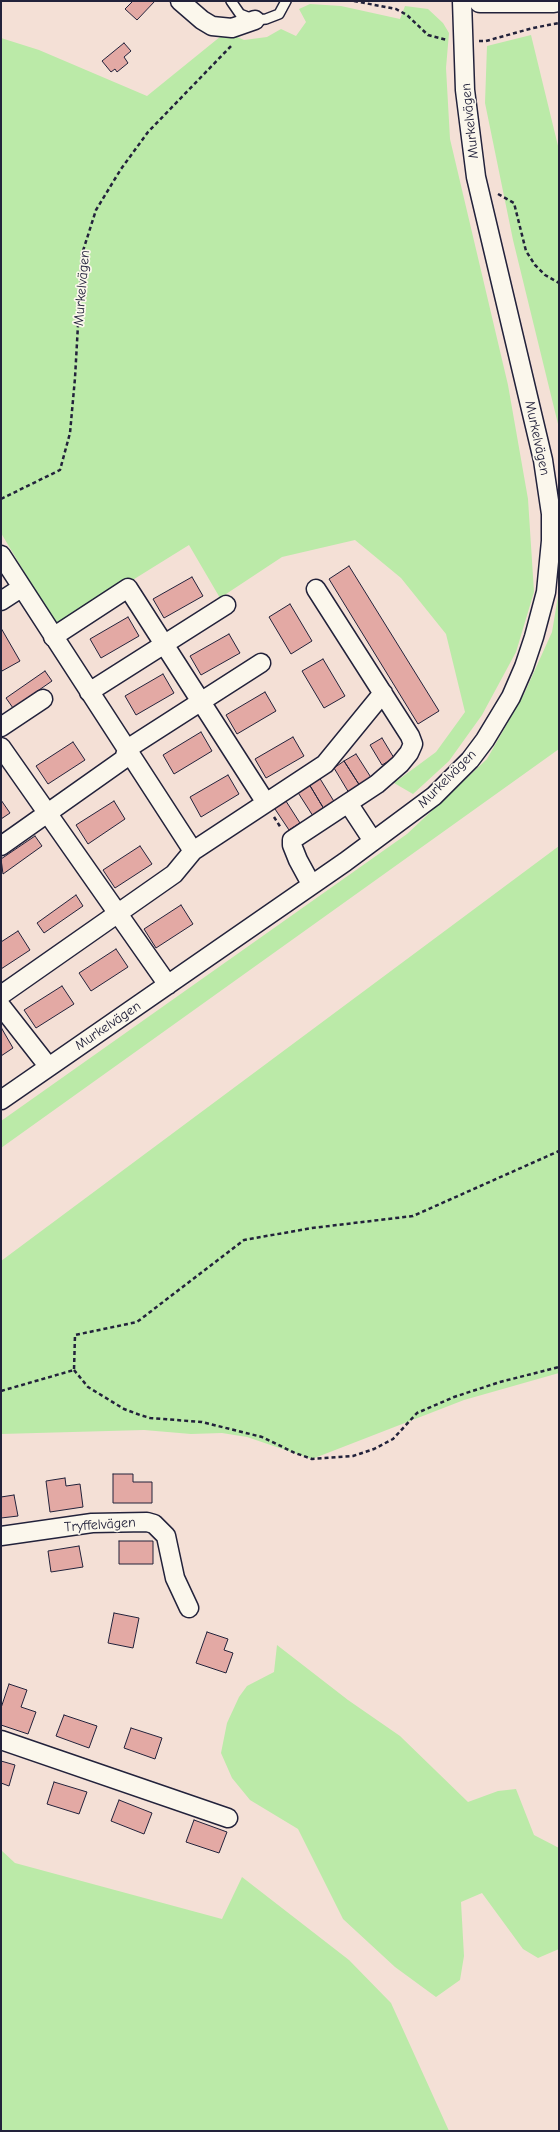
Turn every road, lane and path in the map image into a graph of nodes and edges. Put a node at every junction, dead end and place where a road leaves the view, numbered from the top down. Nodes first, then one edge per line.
1 (180, 1) edge
2 (231, 1) edge
3 (286, 1) edge
4 (462, 1) edge
5 (480, 1) edge
6 (554, 1) edge
7 (251, 22) junction
8 (478, 186) junction
9 (559, 282) edge
10 (1, 499) edge
11 (1, 555) edge
12 (21, 588) junction
13 (316, 589) dead end
14 (1, 601) edge
15 (226, 605) dead end
16 (54, 637) junction
17 (164, 644) junction
18 (261, 663) dead end
19 (89, 692) junction
20 (383, 693) junction
21 (42, 699) dead end
22 (200, 700) junction
23 (4, 719) edge
24 (1, 747) edge
25 (127, 749) junction
26 (266, 803) junction
27 (348, 803) junction
28 (47, 814) junction
29 (373, 841) junction
30 (291, 843) junction
31 (1, 846) edge
32 (193, 851) junction
33 (311, 884) junction
34 (117, 913) junction
35 (168, 985) junction
36 (1, 995) edge
37 (1, 1006) edge
38 (48, 1066) junction
39 (1, 1100) edge
40 (559, 1151) edge
41 (559, 1366) edge
42 (74, 1370) junction
43 (1, 1391) edge
44 (1, 1536) edge
45 (189, 1608) dead end
46 (1, 1740) edge
47 (228, 1818) dead end

1 - 7 street
2 - 7 lane
3 - 7 lane
4 - 8 street, Murkelvägen
5 - 6 street
7 - 10 path, Murkelvägen
8 - 9 path
8 - 29 street, Murkelvägen
11 - 12 street
12 - 14 street
12 - 16 street
13 - 20 street
15 - 17 street
16 - 17 street
16 - 19 street
17 - 19 street
17 - 22 street
18 - 22 street
19 - 25 street
20 - 26 street
20 - 27 street
21 - 23 street
22 - 25 street
22 - 26 street
24 - 28 street
25 - 28 street
25 - 32 street
26 - 30 path
26 - 32 street
27 - 29 street
27 - 30 street
28 - 31 street
28 - 34 street
29 - 33 street, Murkelvägen
30 - 33 street
32 - 34 street
33 - 35 street, Murkelvägen
34 - 35 street
34 - 36 street
35 - 38 street, Murkelvägen
37 - 38 street
38 - 39 street, Murkelvägen
40 - 42 path
41 - 42 path
42 - 43 path
44 - 45 street, Tryffelvägen
46 - 47 street

